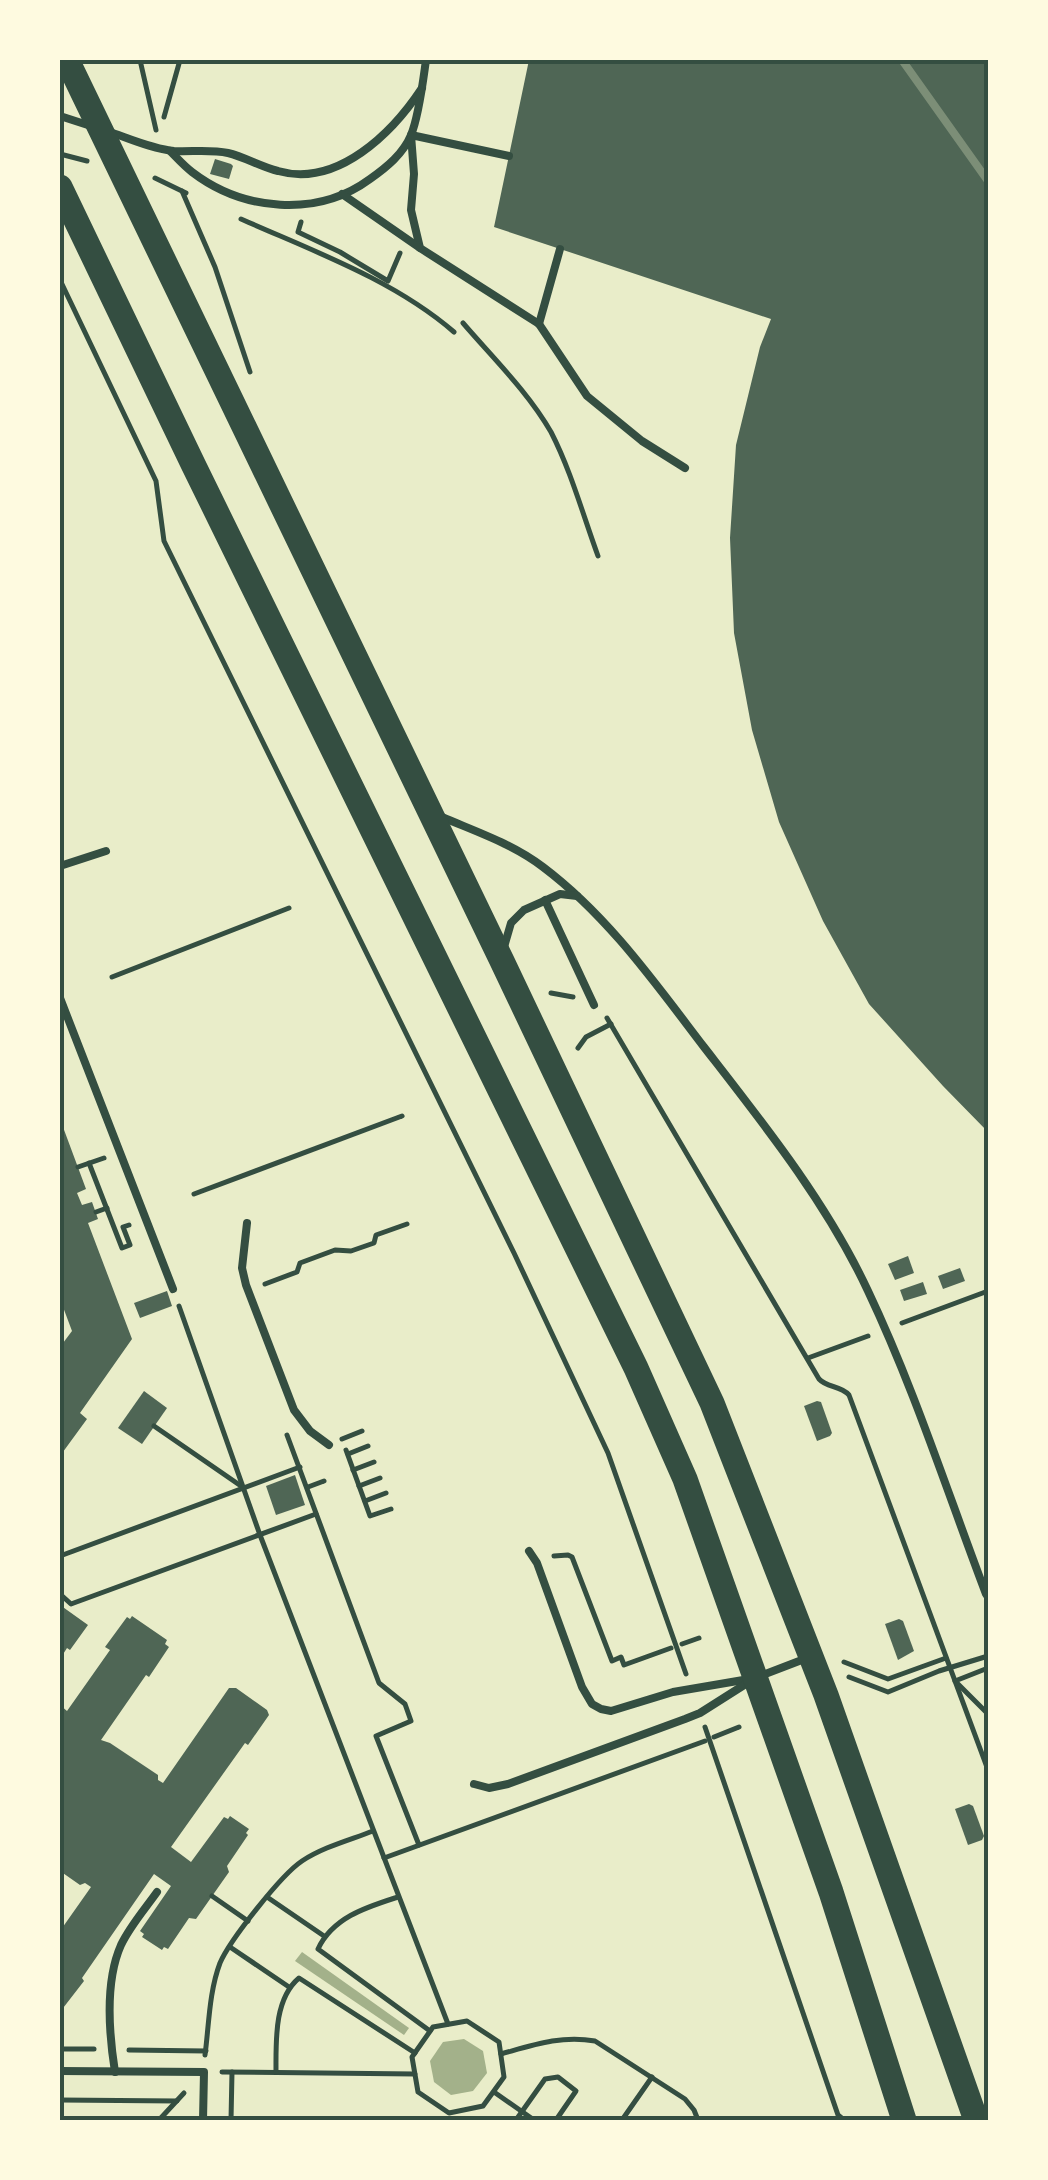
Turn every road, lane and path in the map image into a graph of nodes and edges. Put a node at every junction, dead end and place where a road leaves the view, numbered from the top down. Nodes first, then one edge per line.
1 (67, 60) edge
2 (140, 60) edge
3 (180, 60) edge
4 (426, 60) edge
5 (422, 88) junction
6 (60, 116) edge
7 (164, 117) dead end
8 (156, 130) dead end
9 (411, 135) junction
10 (170, 150) junction
11 (509, 156) dead end
12 (160, 170) dead end
13 (178, 182) dead end
14 (60, 188) edge
15 (190, 194) dead end
16 (342, 194) junction
17 (237, 217) dead end
18 (420, 248) junction
19 (560, 248) dead end
20 (60, 280) edge
21 (462, 324) dead end
22 (538, 324) junction
23 (454, 332) dead end
24 (256, 384) dead end
25 (685, 468) dead end
26 (598, 556) dead end
27 (429, 811) junction
28 (106, 850) dead end
29 (60, 866) edge
30 (577, 896) junction
31 (544, 900) junction
32 (289, 908) dead end
33 (502, 960) junction
34 (112, 977) dead end
35 (551, 994) dead end
36 (60, 998) edge
37 (594, 1005) junction
38 (611, 1024) junction
39 (578, 1048) dead end
40 (402, 1116) dead end
41 (103, 1158) dead end
42 (89, 1163) junction
43 (78, 1166) dead end
44 (194, 1194) dead end
45 (106, 1208) junction
46 (96, 1212) dead end
47 (247, 1223) dead end
48 (408, 1224) dead end
49 (123, 1227) dead end
50 (173, 1289) joint
51 (248, 1290) junction
52 (988, 1292) edge
53 (902, 1323) dead end
54 (866, 1336) dead end
55 (807, 1359) junction
56 (336, 1424) dead end
57 (154, 1426) dead end
58 (362, 1431) dead end
59 (342, 1439) junction
60 (329, 1445) dead end
61 (368, 1446) dead end
62 (347, 1454) junction
63 (295, 1455) dead end
64 (374, 1462) dead end
65 (300, 1468) junction
66 (353, 1470) junction
67 (380, 1478) dead end
68 (324, 1481) dead end
69 (358, 1486) junction
70 (306, 1487) junction
71 (244, 1488) junction
72 (386, 1493) dead end
73 (364, 1501) junction
74 (391, 1509) dead end
75 (316, 1514) junction
76 (260, 1535) junction
77 (529, 1552) dead end
78 (60, 1556) edge
79 (551, 1557) dead end
80 (60, 1594) edge
81 (986, 1594) edge
82 (698, 1638) dead end
83 (682, 1644) dead end
84 (671, 1648) dead end
85 (988, 1656) edge
86 (812, 1657) junction
87 (946, 1658) junction
88 (844, 1662) dead end
89 (684, 1667) dead end
90 (950, 1668) junction
91 (988, 1668) edge
92 (849, 1677) dead end
93 (755, 1678) junction
94 (955, 1680) junction
95 (988, 1714) edge
96 (739, 1727) dead end
97 (706, 1729) dead end
98 (714, 1737) dead end
99 (706, 1741) dead end
100 (988, 1770) edge
101 (474, 1784) dead end
102 (373, 1831) junction
103 (419, 1845) junction
104 (384, 1858) junction
105 (157, 1892) dead end
106 (212, 1896) dead end
107 (267, 1896) junction
108 (399, 1896) junction
109 (248, 1921) junction
110 (324, 1936) junction
111 (230, 1947) junction
112 (289, 1987) junction
113 (448, 2024) junction
114 (430, 2032) junction
115 (60, 2048) edge
116 (94, 2049) dead end
117 (128, 2050) dead end
118 (206, 2050) junction
119 (415, 2053) junction
120 (501, 2054) junction
121 (60, 2072) edge
122 (116, 2072) junction
123 (204, 2072) junction
124 (232, 2072) junction
125 (276, 2072) junction
126 (415, 2074) junction
127 (652, 2078) junction
128 (494, 2092) junction
129 (60, 2100) edge
130 (177, 2101) junction
131 (461, 2111) junction
132 (522, 2112) junction
133 (159, 2120) edge
134 (202, 2120) edge
135 (231, 2120) edge
136 (462, 2120) edge
137 (516, 2120) edge
138 (534, 2120) edge
139 (556, 2120) edge
140 (622, 2120) edge
141 (698, 2120) edge
142 (844, 2120) edge
143 (904, 2120) edge
144 (976, 2120) edge

1 - 27 main road
2 - 8 path
3 - 7 path
4 - 5 lane
5 - 9 lane
5 - 10 lane
6 - 10 lane
9 - 11 lane
9 - 16 lane
9 - 18 lane
10 - 16 lane
12 - 15 path
13 - 24 path
14 - 93 main road
16 - 18 lane
17 - 23 path
18 - 22 lane
19 - 22 lane
20 - 89 path
21 - 26 path
22 - 25 lane
27 - 30 lane
27 - 33 main road
28 - 29 lane
30 - 31 lane
30 - 81 lane
31 - 33 lane
31 - 37 lane
32 - 34 path
33 - 86 main road
35 - 37 path
36 - 50 lane
37 - 38 path
38 - 39 path
38 - 55 path
40 - 44 path
41 - 42 path
42 - 43 path
42 - 45 path
45 - 46 path
45 - 49 path
47 - 51 lane
48 - 51 path
50 - 71 path
51 - 60 lane
52 - 53 path
54 - 55 path
55 - 87 path
56 - 59 path
57 - 71 path
58 - 59 path
59 - 62 path
61 - 62 path
62 - 66 path
63 - 65 path
64 - 66 path
65 - 70 path
65 - 71 path
66 - 69 path
67 - 69 path
68 - 70 path
69 - 73 path
70 - 75 path
71 - 76 path
71 - 78 path
72 - 73 path
73 - 74 path
75 - 76 path
75 - 103 path
76 - 80 path
76 - 102 path
77 - 93 lane
79 - 84 path
82 - 83 path
85 - 90 path
86 - 93 lane
86 - 144 main road
87 - 88 path
87 - 90 path
90 - 92 path
90 - 94 path
91 - 94 path
93 - 101 lane
93 - 143 main road
94 - 95 path
94 - 100 path
96 - 98 path
97 - 142 path
99 - 103 path
102 - 104 path
102 - 107 path
103 - 104 path
104 - 108 path
105 - 122 lane
106 - 109 path
107 - 109 path
107 - 110 path
108 - 110 path
108 - 113 path
109 - 111 path
110 - 114 path
111 - 112 path
111 - 118 path
112 - 119 path
112 - 125 path
113 - 114 path
113 - 120 path
114 - 119 path
115 - 116 path
117 - 118 path
118 - 123 path
119 - 126 path
120 - 127 path
120 - 128 path
121 - 122 lane
122 - 123 lane
123 - 124 path
123 - 130 path
123 - 134 lane
124 - 125 path
124 - 135 path
125 - 126 path
126 - 131 path
127 - 140 path
127 - 141 path
128 - 131 path
128 - 132 path
129 - 130 path
130 - 133 path
131 - 136 path
132 - 137 path
132 - 138 path
132 - 139 path

